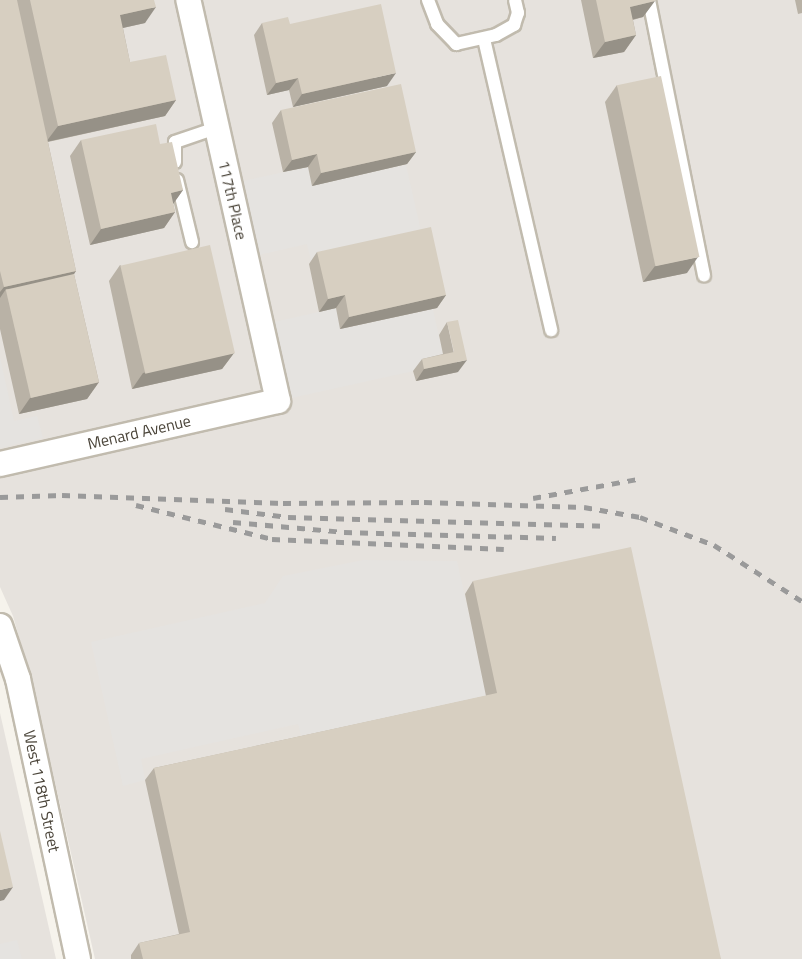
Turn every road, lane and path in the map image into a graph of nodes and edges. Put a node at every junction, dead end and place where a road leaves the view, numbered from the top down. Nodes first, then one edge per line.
1 (188, 0) edge
2 (428, 0) edge
3 (515, 0) edge
4 (649, 0) edge
5 (484, 39) junction
6 (216, 128) junction
7 (192, 242) dead end
8 (704, 276) dead end
9 (551, 330) dead end
10 (278, 401) joint
11 (0, 464) edge
12 (0, 626) edge
13 (78, 959) edge

1 - 6 street, 117th Place
2 - 5 lane
3 - 5 lane
4 - 8 lane
5 - 9 lane
6 - 7 lane
6 - 10 street, 117th Place
10 - 11 street, Menard Avenue
12 - 13 street, West 118th Street

